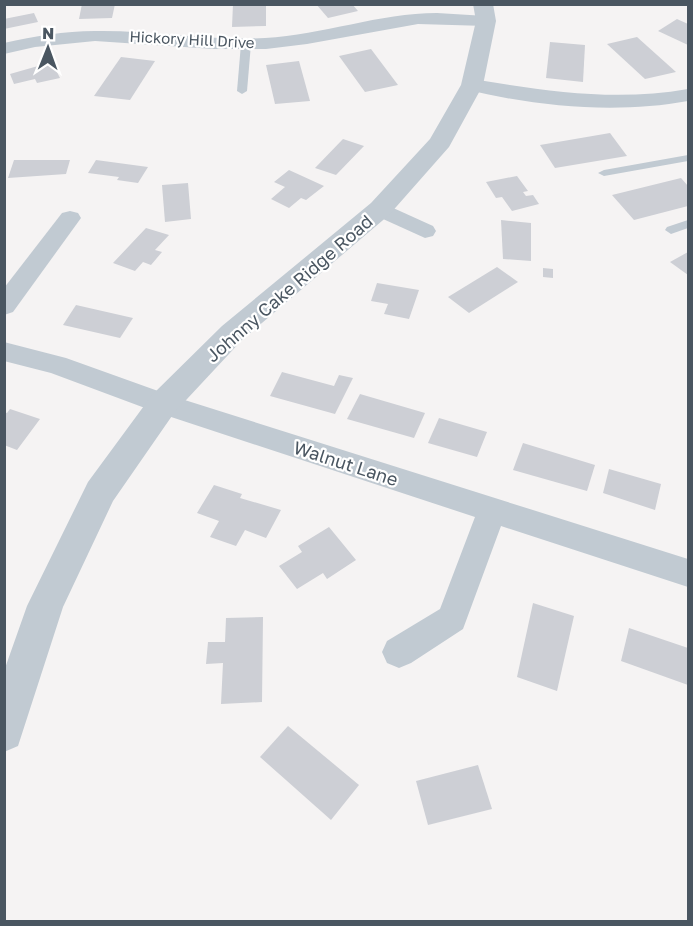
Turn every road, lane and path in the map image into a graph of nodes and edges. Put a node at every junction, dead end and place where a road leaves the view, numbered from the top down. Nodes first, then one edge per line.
1 (485, 13) edge
2 (246, 44) junction
3 (4, 49) edge
4 (472, 85) junction
5 (242, 91) dead end
6 (681, 102) edge
7 (688, 158) edge
8 (604, 173) dead end
9 (380, 209) junction
10 (70, 218) dead end
11 (688, 224) edge
12 (671, 230) dead end
13 (425, 231) dead end
14 (4, 306) edge
15 (4, 351) edge
16 (163, 404) junction
17 (492, 510) junction
18 (688, 573) edge
19 (399, 652) dead end
20 (4, 732) edge

1 - 2 street, Hickory Hill Drive
1 - 4 street, Johnny Cake Ridge Road
2 - 3 street, Hickory Hill Drive
2 - 5 lane
4 - 6 street
4 - 9 street, Johnny Cake Ridge Road
7 - 8 lane
9 - 13 street
9 - 16 street, Johnny Cake Ridge Road
10 - 14 street
11 - 12 lane
15 - 16 street, Walnut Lane
16 - 17 street, Walnut Lane
16 - 20 street, Johnny Cake Ridge Road
17 - 18 street, Walnut Lane
17 - 19 street

